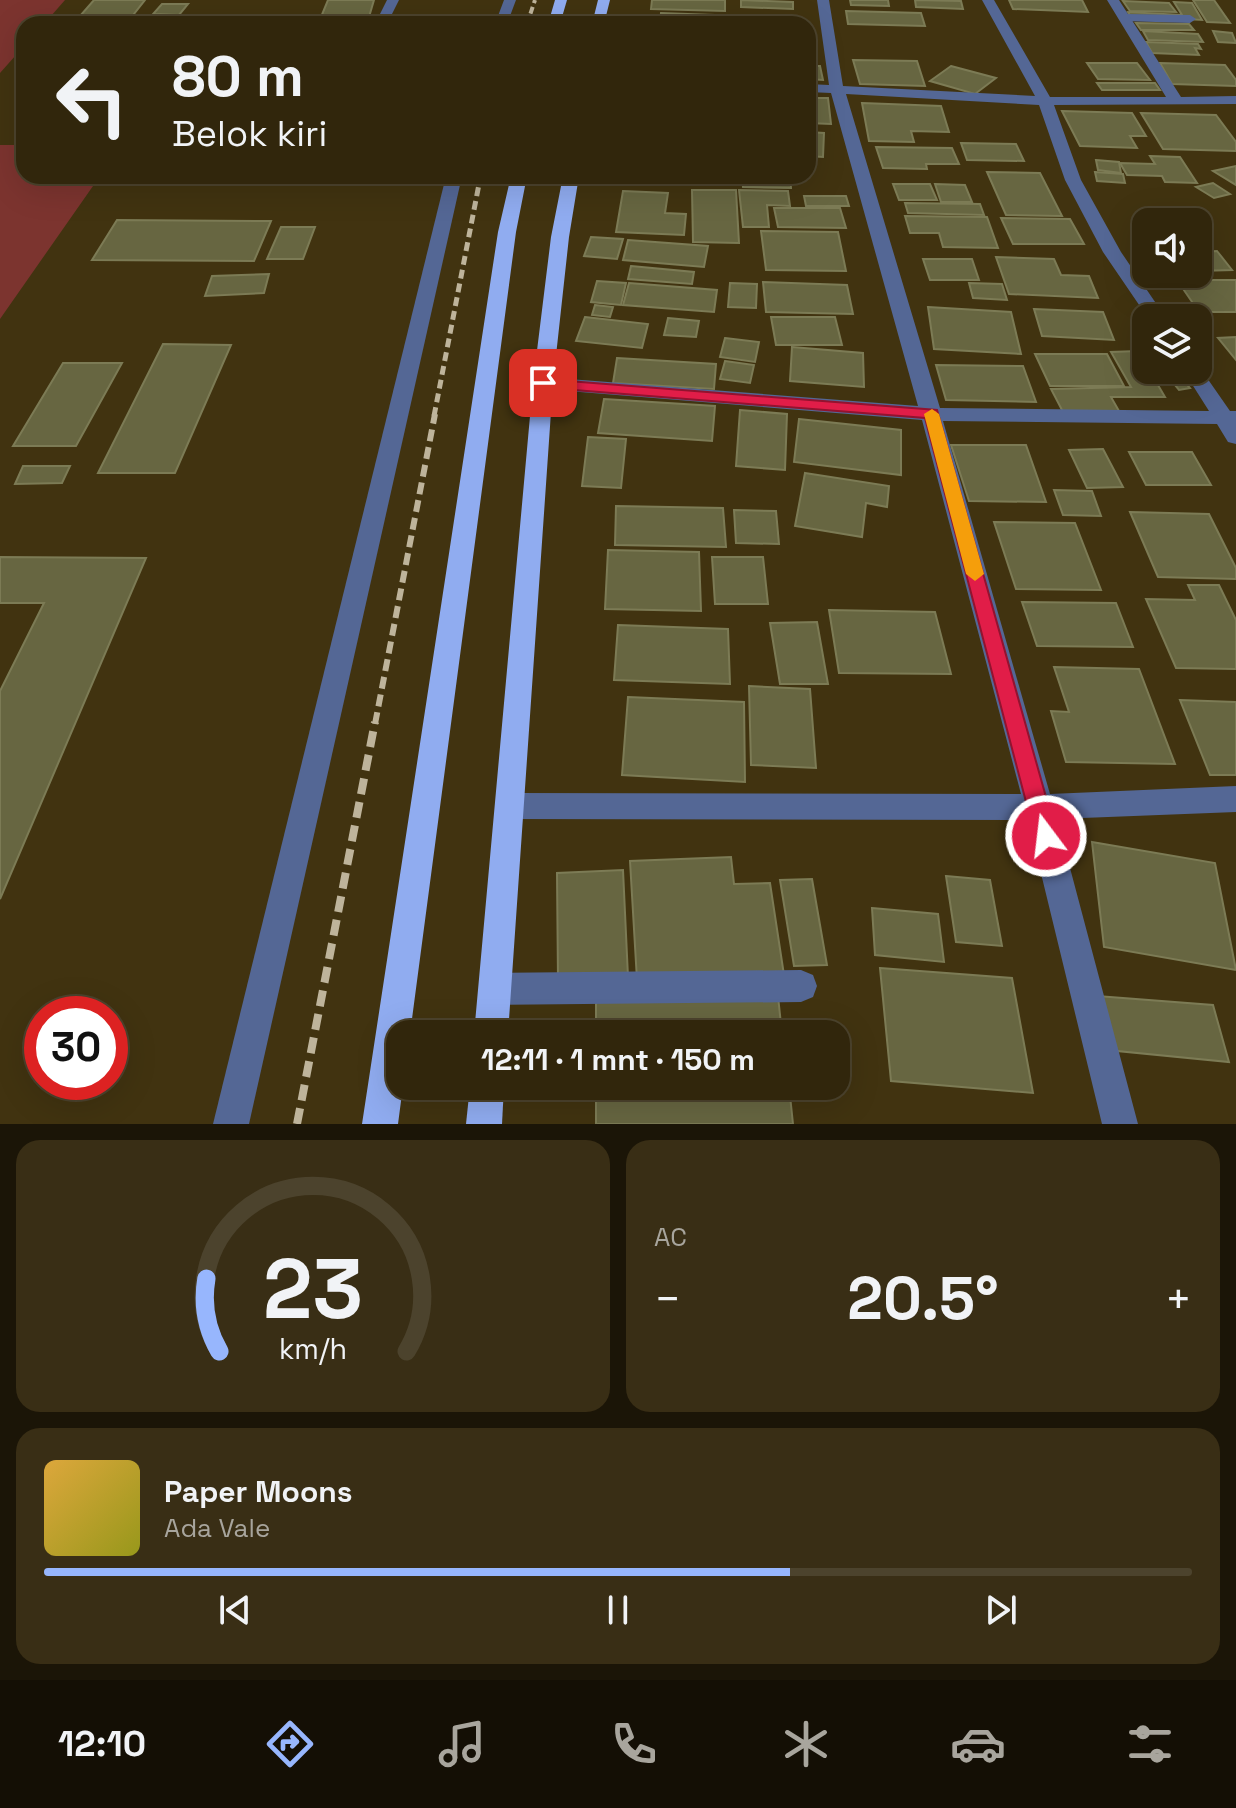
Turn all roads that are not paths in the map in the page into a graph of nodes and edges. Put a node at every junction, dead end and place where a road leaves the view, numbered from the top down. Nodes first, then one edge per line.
1 (823, 0) edge
2 (988, 0) edge
3 (1113, 0) edge
4 (1125, 18) junction
5 (1190, 19) dead end
6 (816, 88) edge
7 (837, 89) junction
8 (1045, 100) junction
9 (1236, 100) edge
10 (1176, 101) junction
11 (452, 184) edge
12 (517, 184) edge
13 (570, 184) edge
14 (1147, 304) edge
15 (543, 383) junction
16 (1204, 384) edge
17 (931, 414) junction
18 (1231, 418) edge
19 (1236, 437) edge
20 (1236, 799) edge
21 (511, 806) junction
22 (1039, 807) junction
23 (801, 986) dead end
24 (495, 989) junction
25 (492, 1020) edge
26 (486, 1100) edge
27 (231, 1124) edge
28 (380, 1124) edge
29 (484, 1124) edge
30 (1120, 1124) edge

1 - 7 street
2 - 8 street
3 - 4 street
4 - 5 street
4 - 10 street
6 - 7 street
7 - 8 street
7 - 17 street
8 - 10 street
8 - 14 street
9 - 10 street
11 - 27 street
12 - 28 highway
13 - 15 highway
15 - 17 street
15 - 21 highway
16 - 18 street
17 - 18 street
17 - 22 street
18 - 19 street
20 - 22 street
21 - 22 street
21 - 24 highway
22 - 30 street
23 - 24 street
24 - 25 highway
26 - 29 highway

